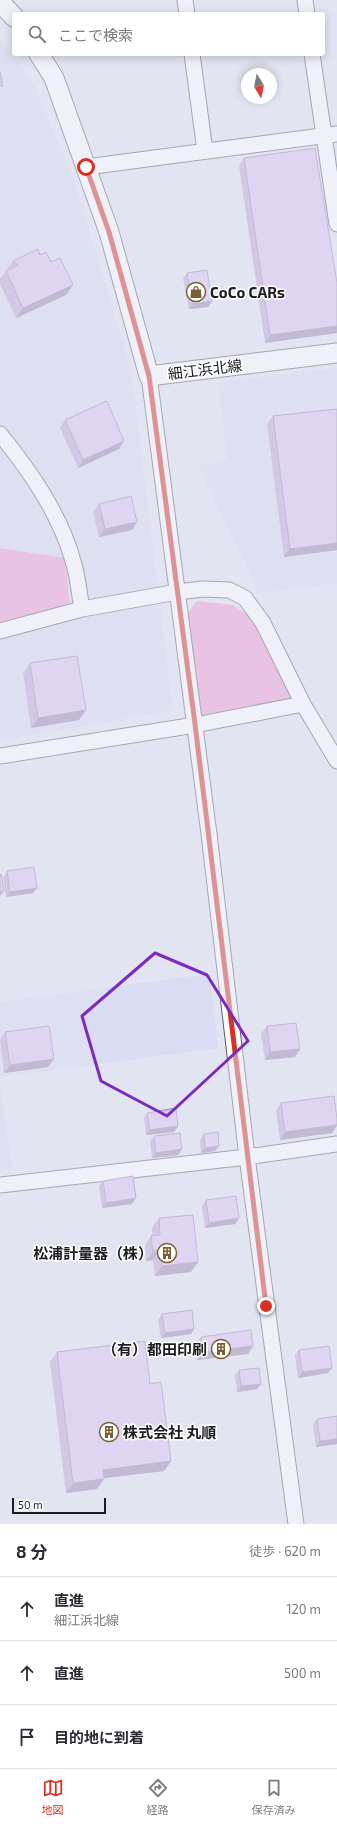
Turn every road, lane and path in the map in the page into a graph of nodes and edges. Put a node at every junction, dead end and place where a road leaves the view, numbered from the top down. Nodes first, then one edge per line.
1 (185, 0) edge
2 (305, 0) edge
3 (0, 2) edge
4 (187, 12) edge
5 (307, 12) edge
6 (12, 15) edge
7 (40, 56) edge
8 (192, 56) edge
9 (312, 56) edge
10 (330, 135) edge
11 (205, 151) junction
12 (86, 167) junction
13 (337, 224) edge
14 (337, 353) edge
15 (149, 376) junction
16 (0, 434) edge
17 (177, 592) junction
18 (82, 609) junction
19 (0, 631) edge
20 (303, 704) junction
21 (195, 724) junction
22 (335, 754) edge
23 (0, 756) edge
24 (337, 1144) edge
25 (247, 1157) junction
26 (0, 1185) edge
27 (296, 1524) edge

1 - 4 street
2 - 5 street
3 - 6 main road
7 - 12 main road, 細江浜北線
8 - 11 street
9 - 10 street
10 - 11 street
10 - 13 street
11 - 12 street
12 - 15 main road, 細江浜北線
14 - 15 main road, 細江浜北線
15 - 17 street
16 - 18 street
17 - 18 street
17 - 20 street
17 - 21 street
18 - 19 street
20 - 21 street
20 - 22 street
21 - 23 street
21 - 25 street
24 - 25 street
25 - 26 street
25 - 27 street

